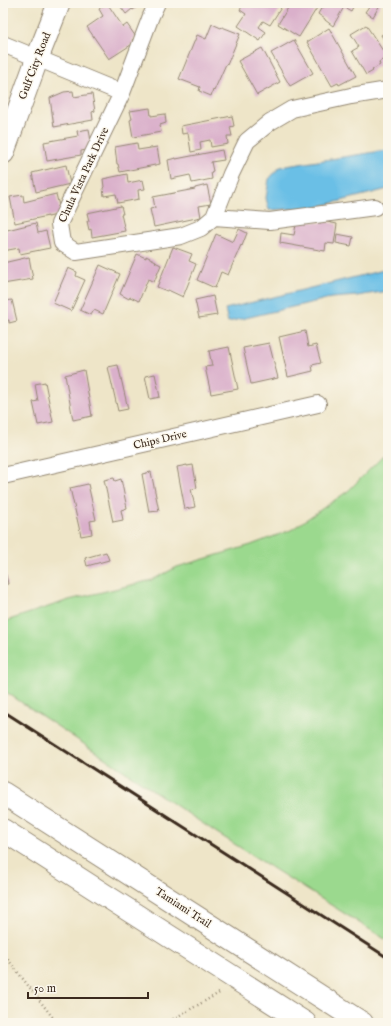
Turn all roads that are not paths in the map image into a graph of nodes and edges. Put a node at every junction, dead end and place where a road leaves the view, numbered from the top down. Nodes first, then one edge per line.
1 (60, 3) edge
2 (159, 3) edge
3 (3, 44) edge
4 (38, 59) junction
5 (388, 90) edge
6 (122, 93) junction
7 (3, 153) edge
8 (375, 207) dead end
9 (214, 217) junction
10 (318, 404) dead end
11 (3, 476) edge
12 (3, 793) edge
13 (3, 830) edge
14 (305, 1023) edge
15 (362, 1023) edge

1 - 4 main road, Gulf City Road
2 - 6 street, Chula Vista Park Drive
3 - 4 street
4 - 6 street
4 - 7 main road, Gulf City Road
5 - 9 street, Chula Vista Park Drive
6 - 9 street, Chula Vista Park Drive
8 - 9 street
10 - 11 street, Chips Drive
12 - 15 main road, Tamiami Trail
13 - 14 main road

